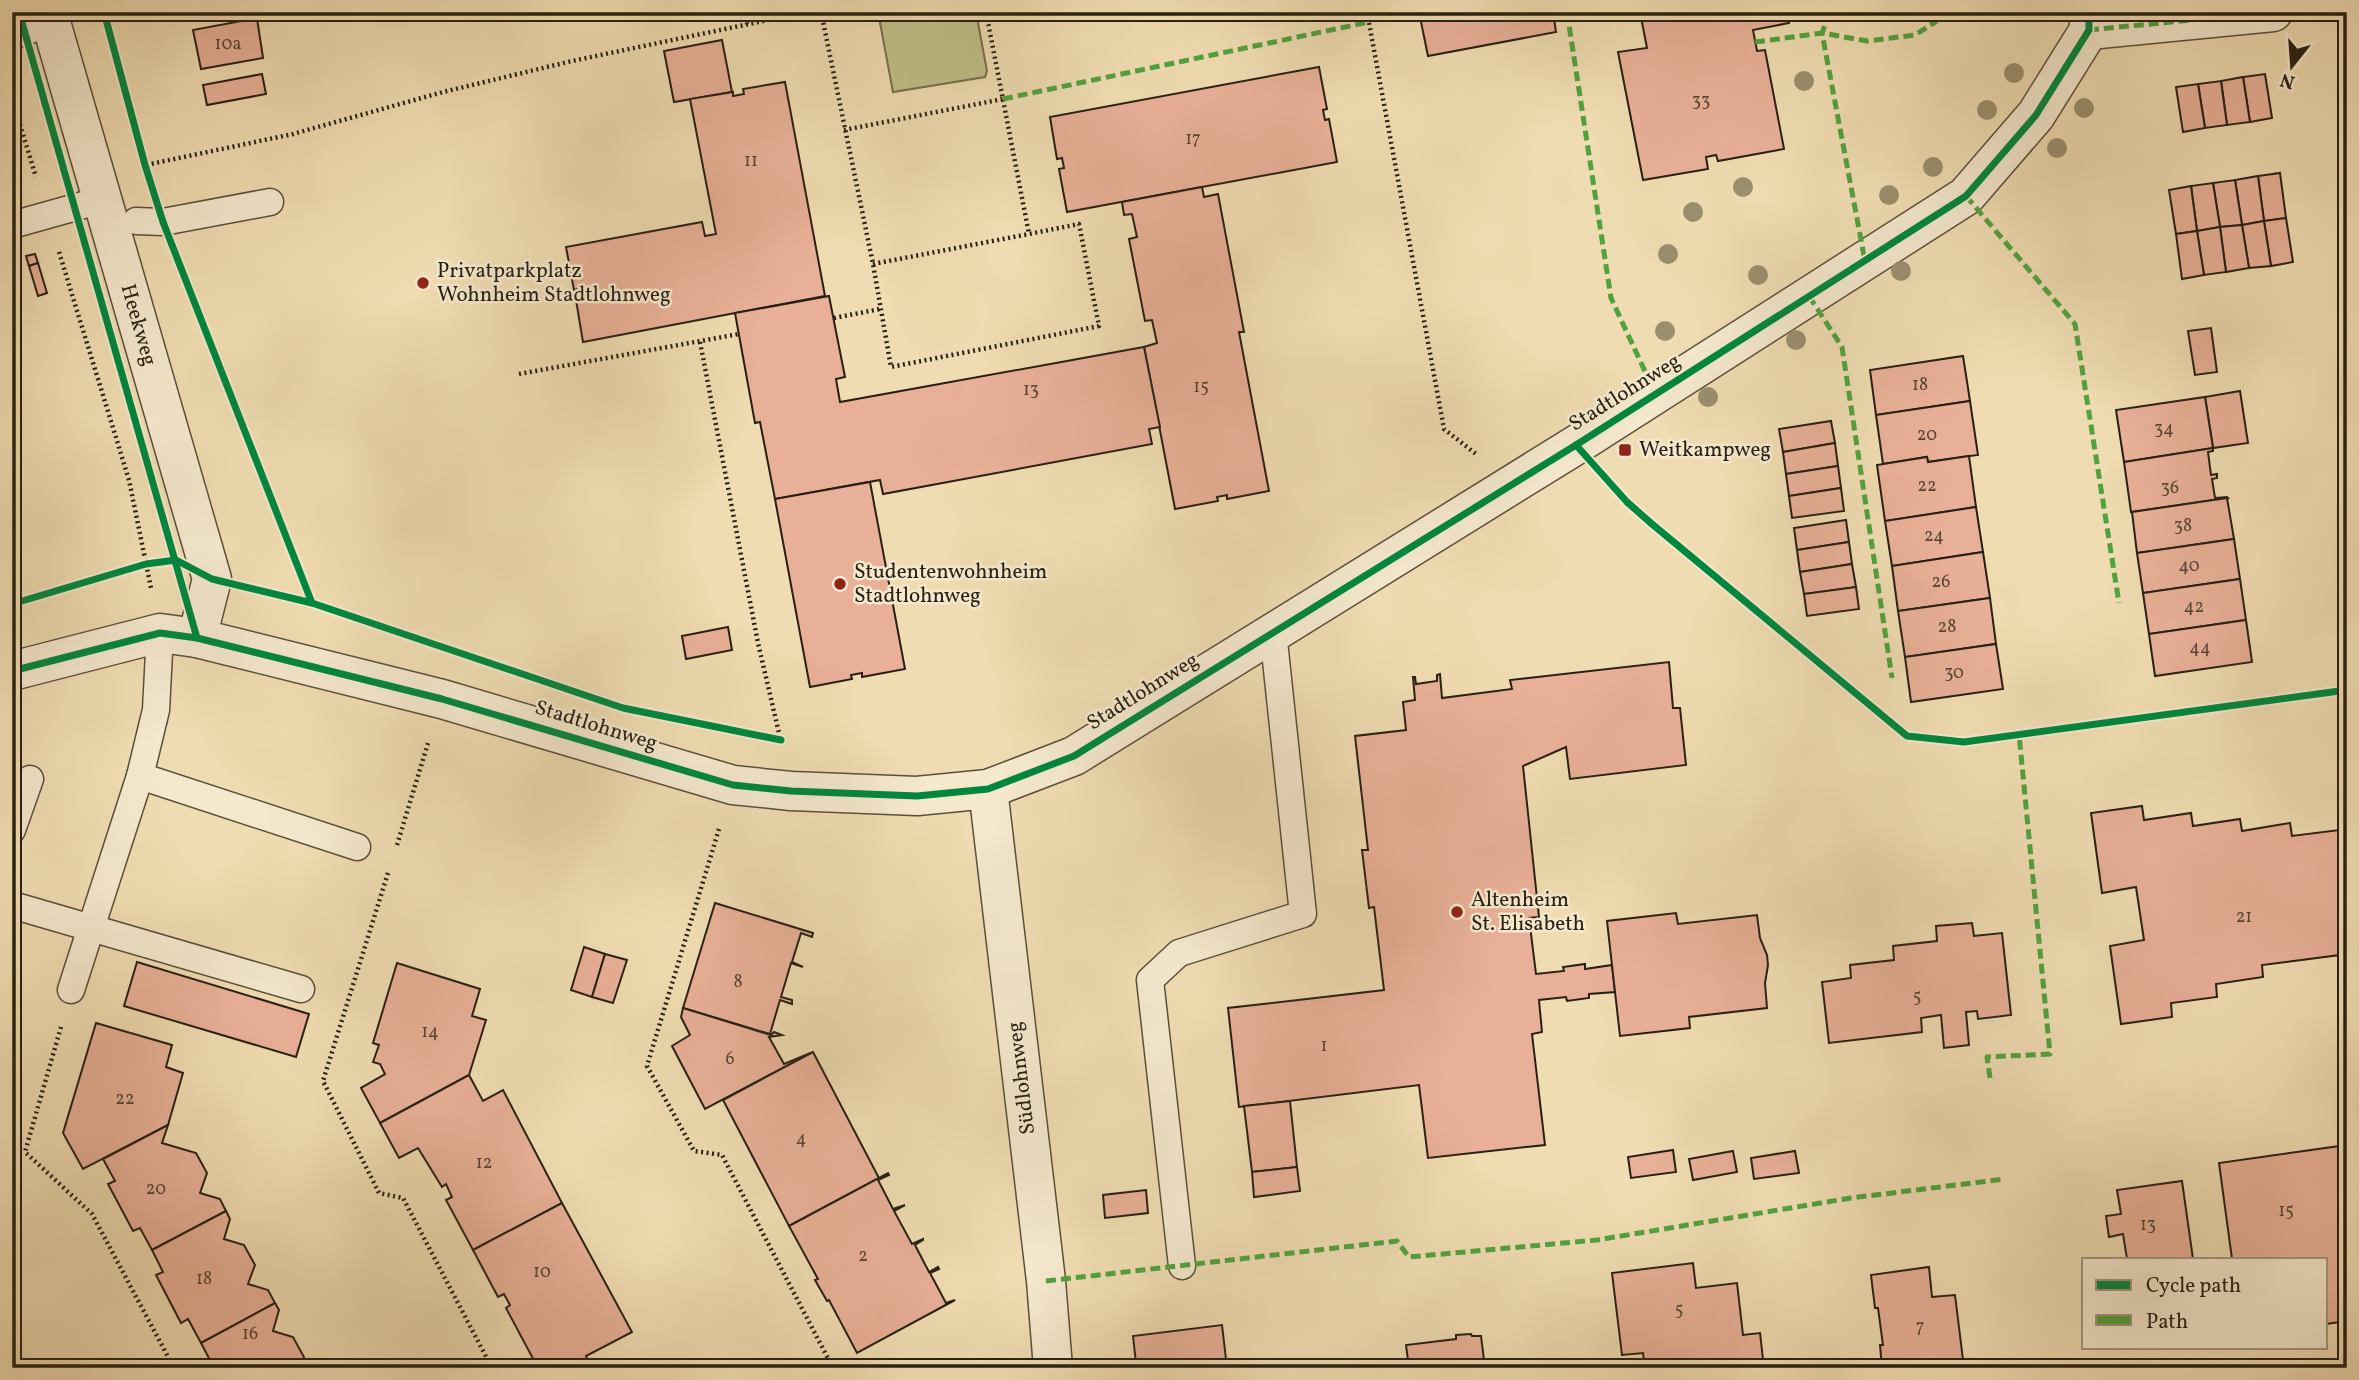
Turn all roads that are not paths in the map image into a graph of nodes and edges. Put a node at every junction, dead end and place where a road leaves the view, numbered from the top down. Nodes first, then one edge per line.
1 (2273, 12) edge
2 (50, 18) edge
3 (2089, 21) edge
4 (12, 36) edge
5 (99, 190) junction
6 (270, 202) dead end
7 (150, 221) road end
8 (12, 225) edge
9 (1273, 632) junction
10 (178, 636) junction
11 (12, 671) edge
12 (140, 776) junction
13 (30, 779) dead end
14 (988, 789) junction
15 (12, 830) edge
16 (357, 847) dead end
17 (12, 905) edge
18 (91, 928) junction
19 (301, 989) dead end
20 (71, 990) road end
21 (1182, 1266) dead end
22 (1052, 1368) edge

1 - 3 street
2 - 4 lane
2 - 5 street, Heekweg
3 - 9 street, Stadtlohnweg
5 - 8 lane
5 - 10 street, Heekweg
6 - 7 lane
9 - 14 street, Stadtlohnweg
9 - 21 lane
10 - 11 street, Stadtlohnweg
10 - 12 lane
10 - 14 street, Stadtlohnweg
12 - 16 lane
12 - 18 lane
13 - 15 lane
14 - 22 street, Südlohnweg
17 - 18 lane
18 - 19 lane
18 - 20 lane

